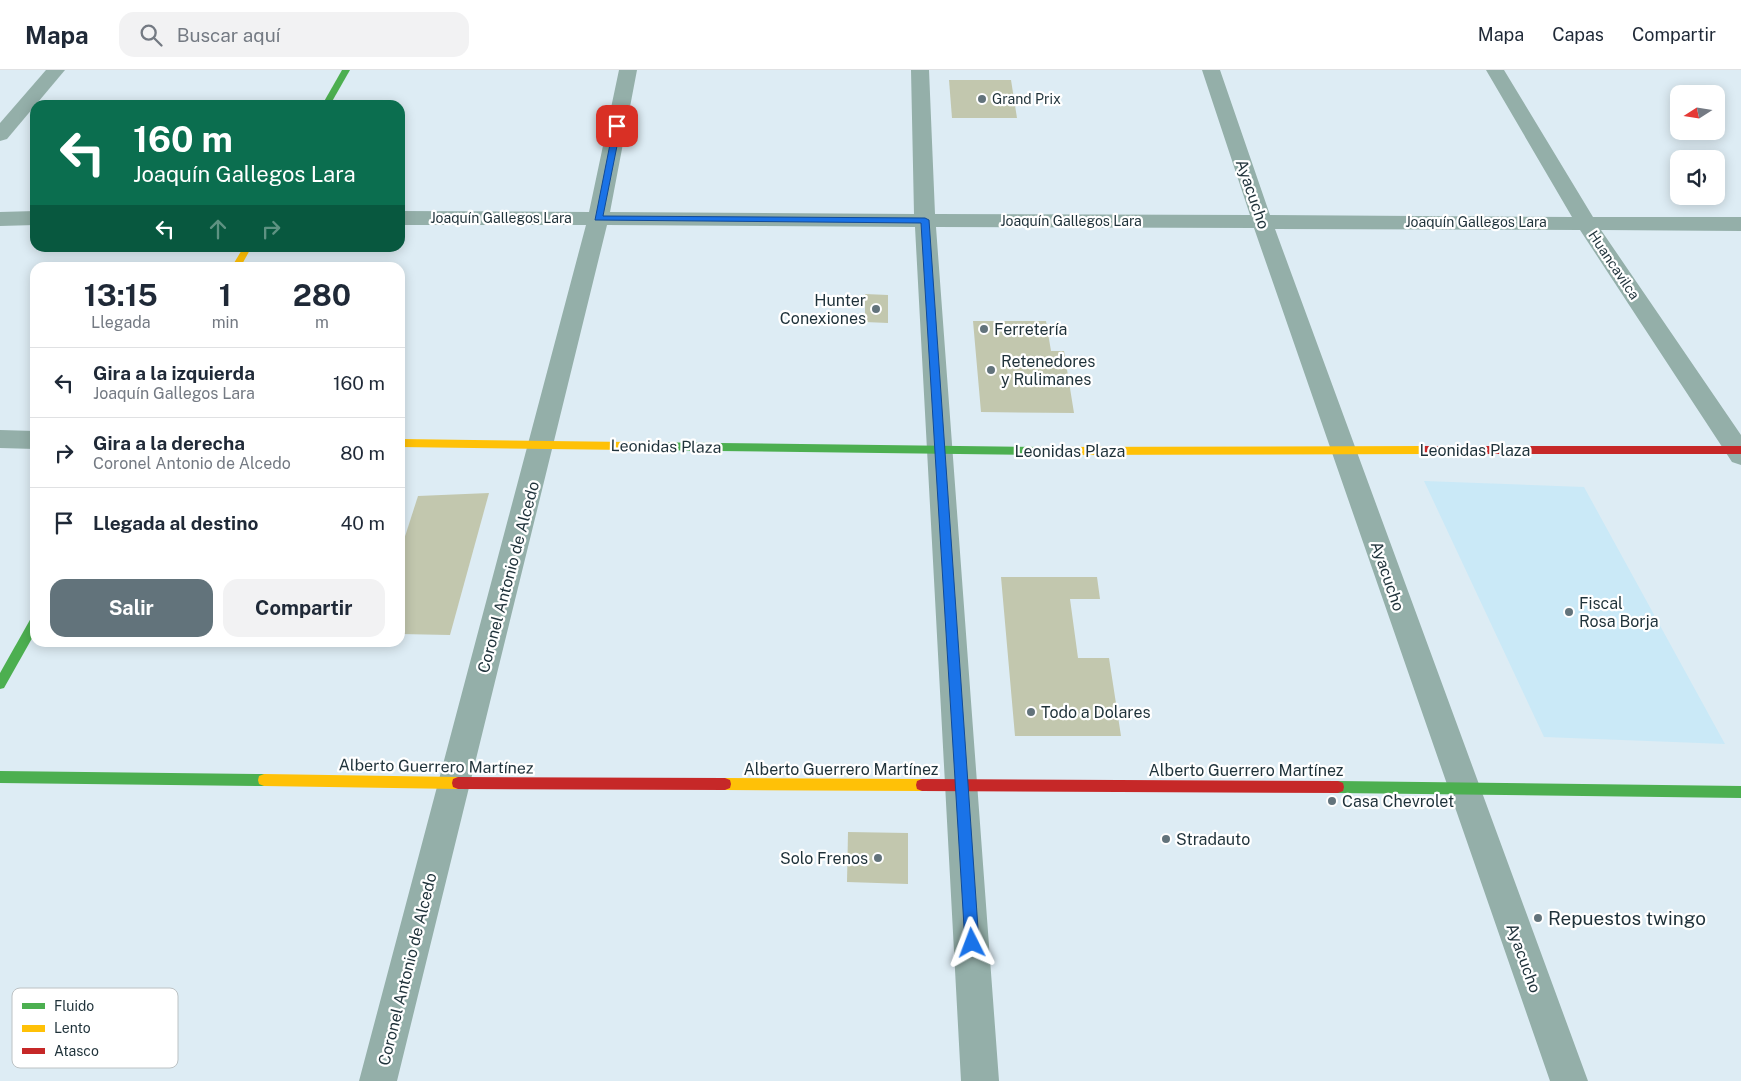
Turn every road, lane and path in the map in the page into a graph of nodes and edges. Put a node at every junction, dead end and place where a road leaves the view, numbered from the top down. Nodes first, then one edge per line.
1 (56, 70) edge
2 (346, 70) edge
3 (628, 70) edge
4 (920, 70) edge
5 (1211, 70) edge
6 (1495, 70) edge
7 (30, 100) edge
8 (30, 100) edge
9 (329, 100) edge
10 (0, 135) edge
11 (0, 218) edge
12 (30, 218) edge
13 (405, 218) edge
14 (598, 218) junction
15 (925, 220) junction
16 (1262, 221) junction
17 (1586, 223) junction
18 (1741, 224) edge
19 (0, 439) edge
20 (30, 440) edge
21 (405, 443) edge
22 (542, 444) junction
23 (1344, 450) junction
24 (939, 451) junction
25 (1740, 452) edge
26 (30, 631) edge
27 (0, 684) edge
28 (0, 777) edge
29 (454, 783) junction
30 (963, 786) junction
31 (1462, 787) junction
32 (1741, 792) edge
33 (378, 1081) edge
34 (980, 1081) edge
35 (1569, 1081) edge

1 - 7 street
2 - 9 street
3 - 14 street, Coronel Antonio de Alcedo
4 - 15 street
5 - 16 street, Ayacucho
6 - 17 street, Huancavilca
8 - 10 street
11 - 12 street
13 - 14 street, Joaquín Gallegos Lara
14 - 15 street, Joaquín Gallegos Lara
14 - 22 street, Coronel Antonio de Alcedo
15 - 16 street, Joaquín Gallegos Lara
15 - 24 street
16 - 17 street, Joaquín Gallegos Lara
16 - 23 street, Ayacucho
17 - 18 street, Joaquín Gallegos Lara
17 - 25 street, Huancavilca
19 - 20 street
21 - 22 street, Leonidas Plaza
22 - 24 street, Leonidas Plaza
22 - 29 street, Coronel Antonio de Alcedo
23 - 24 street, Leonidas Plaza
23 - 25 street, Leonidas Plaza
23 - 31 street, Ayacucho
24 - 30 street
26 - 27 street
28 - 29 street, Alberto Guerrero Martínez
29 - 30 street, Alberto Guerrero Martínez
29 - 33 street, Coronel Antonio de Alcedo
30 - 31 street, Alberto Guerrero Martínez
30 - 34 street
31 - 32 street, Alberto Guerrero Martínez
31 - 35 street, Ayacucho

